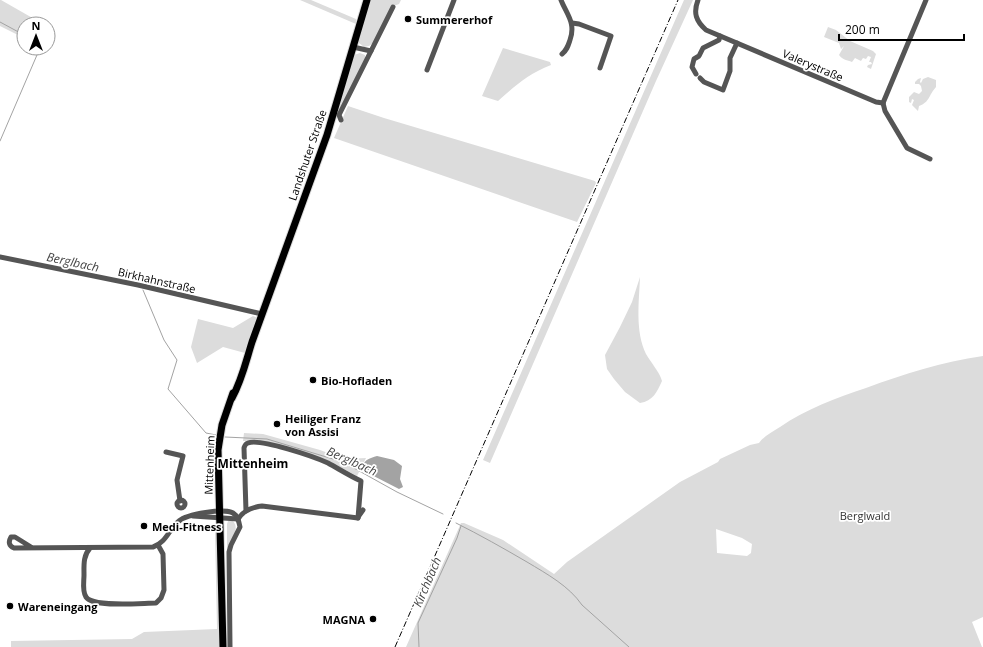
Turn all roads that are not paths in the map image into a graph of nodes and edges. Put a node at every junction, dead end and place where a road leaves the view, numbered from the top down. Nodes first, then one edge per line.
1 (367, 0) edge
2 (454, 0) edge
3 (561, 0) edge
4 (698, 0) edge
5 (926, 0) edge
6 (393, 7) dead end
7 (572, 23) junction
8 (720, 36) junction
9 (737, 43) junction
10 (353, 47) junction
11 (371, 51) junction
12 (562, 54) dead end
13 (600, 68) dead end
14 (427, 70) dead end
15 (696, 74) dead end
16 (700, 78) dead end
17 (883, 103) junction
18 (341, 120) dead end
19 (930, 159) dead end
20 (0, 257) edge
21 (262, 314) junction
22 (166, 452) dead end
23 (363, 510) dead end
24 (246, 511) junction
25 (219, 515) junction
26 (189, 516) junction
27 (358, 518) junction
28 (238, 519) junction
29 (158, 546) junction
30 (31, 547) dead end
31 (90, 548) junction
32 (223, 647) edge
33 (230, 647) edge

1 - 10 main road, Landshuter Straße
2 - 14 street
3 - 7 street
4 - 8 street, Valerystraße
5 - 17 street
6 - 11 street
7 - 12 street
7 - 13 street
8 - 9 street, Valerystraße
8 - 15 street
9 - 16 street
9 - 17 street, Valerystraße
10 - 11 street
10 - 21 main road, Landshuter Straße
11 - 18 street
17 - 19 street
20 - 21 street, Birkhahnstraße
21 - 25 main road, Mittenheim
22 - 26 street
23 - 27 street
24 - 27 street
24 - 27 street
24 - 28 street
25 - 26 street
25 - 28 street
25 - 32 main road, Mittenheim
26 - 29 street
28 - 33 street
29 - 31 street
29 - 31 street
30 - 31 street

